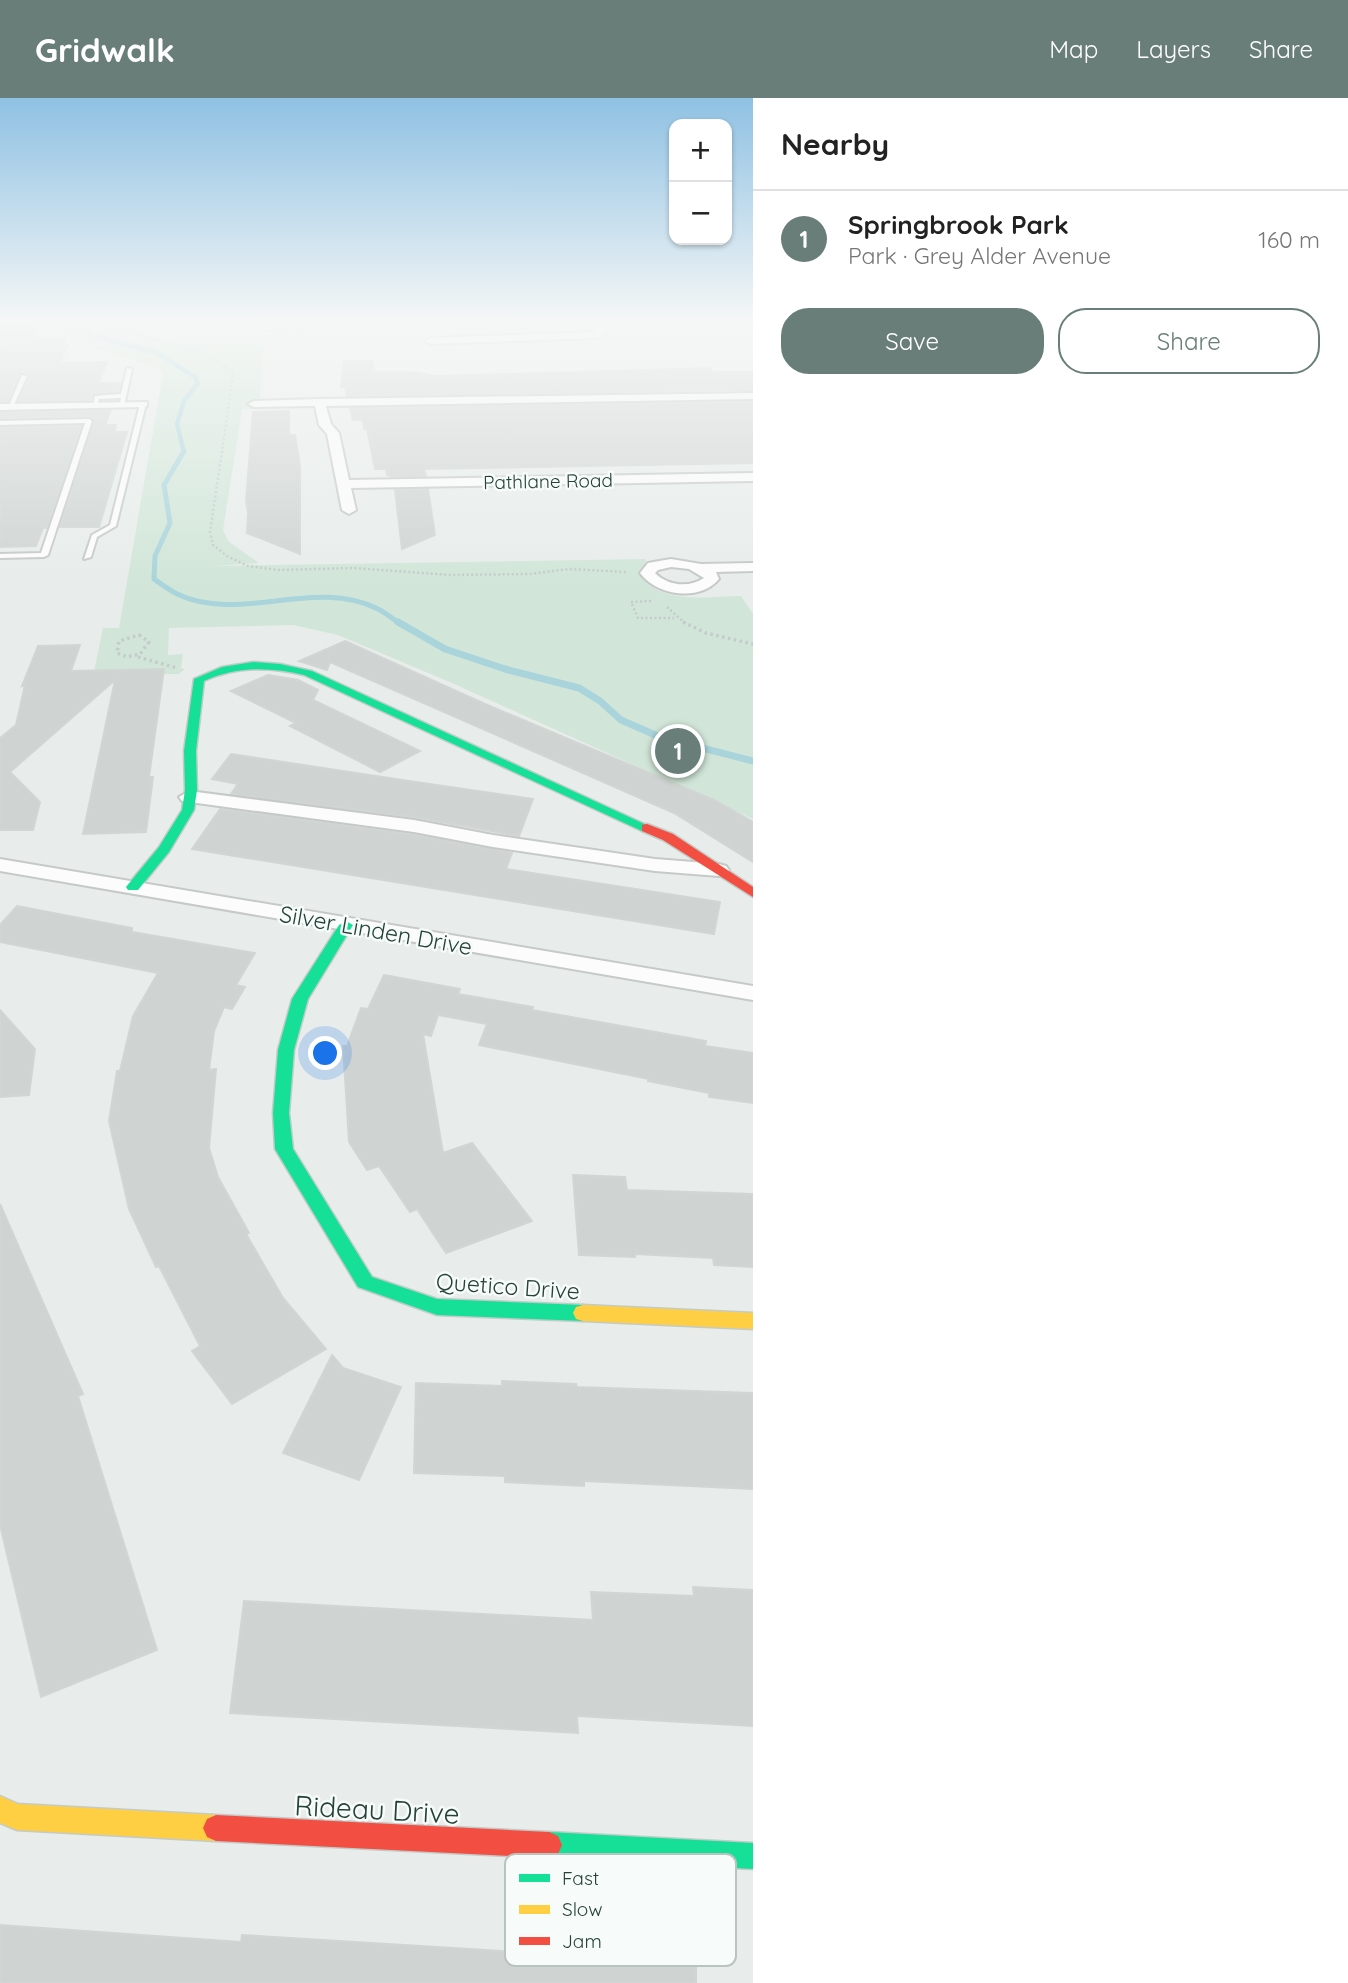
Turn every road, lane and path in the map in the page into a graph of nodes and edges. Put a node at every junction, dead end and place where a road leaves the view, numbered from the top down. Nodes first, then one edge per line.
1 (49, 407) edge
2 (71, 407) edge
3 (142, 407) edge
4 (320, 407) edge
5 (3, 409) edge
6 (66, 422) junction
7 (0, 423) edge
8 (753, 477) edge
9 (343, 484) junction
10 (349, 510) dead end
11 (0, 556) edge
12 (87, 557) dead end
13 (753, 567) edge
14 (701, 568) junction
15 (662, 592) junction
16 (674, 618) junction
17 (753, 644) edge
18 (138, 656) junction
19 (188, 670) dead end
20 (189, 797) junction
21 (0, 865) edge
22 (719, 870) junction
23 (133, 887) junction
24 (753, 892) edge
25 (346, 925) junction
26 (753, 993) edge
27 (753, 1321) edge
28 (0, 1809) edge
29 (715, 1854) edge

1 - 5 street
2 - 6 lane
3 - 12 lane
4 - 9 street
6 - 7 lane
6 - 11 lane
8 - 9 street, Pathlane Road
9 - 10 street
13 - 14 street
14 - 15 street
14 - 15 street
15 - 16 path
15 - 16 path
16 - 17 path
18 - 18 path
18 - 19 path
20 - 22 street
20 - 22 street
20 - 23 street
21 - 23 street, Silver Linden Drive
22 - 24 street
23 - 25 street, Silver Linden Drive
25 - 26 street, Silver Linden Drive
25 - 27 street, Quetico Drive
28 - 29 street, Rideau Drive

